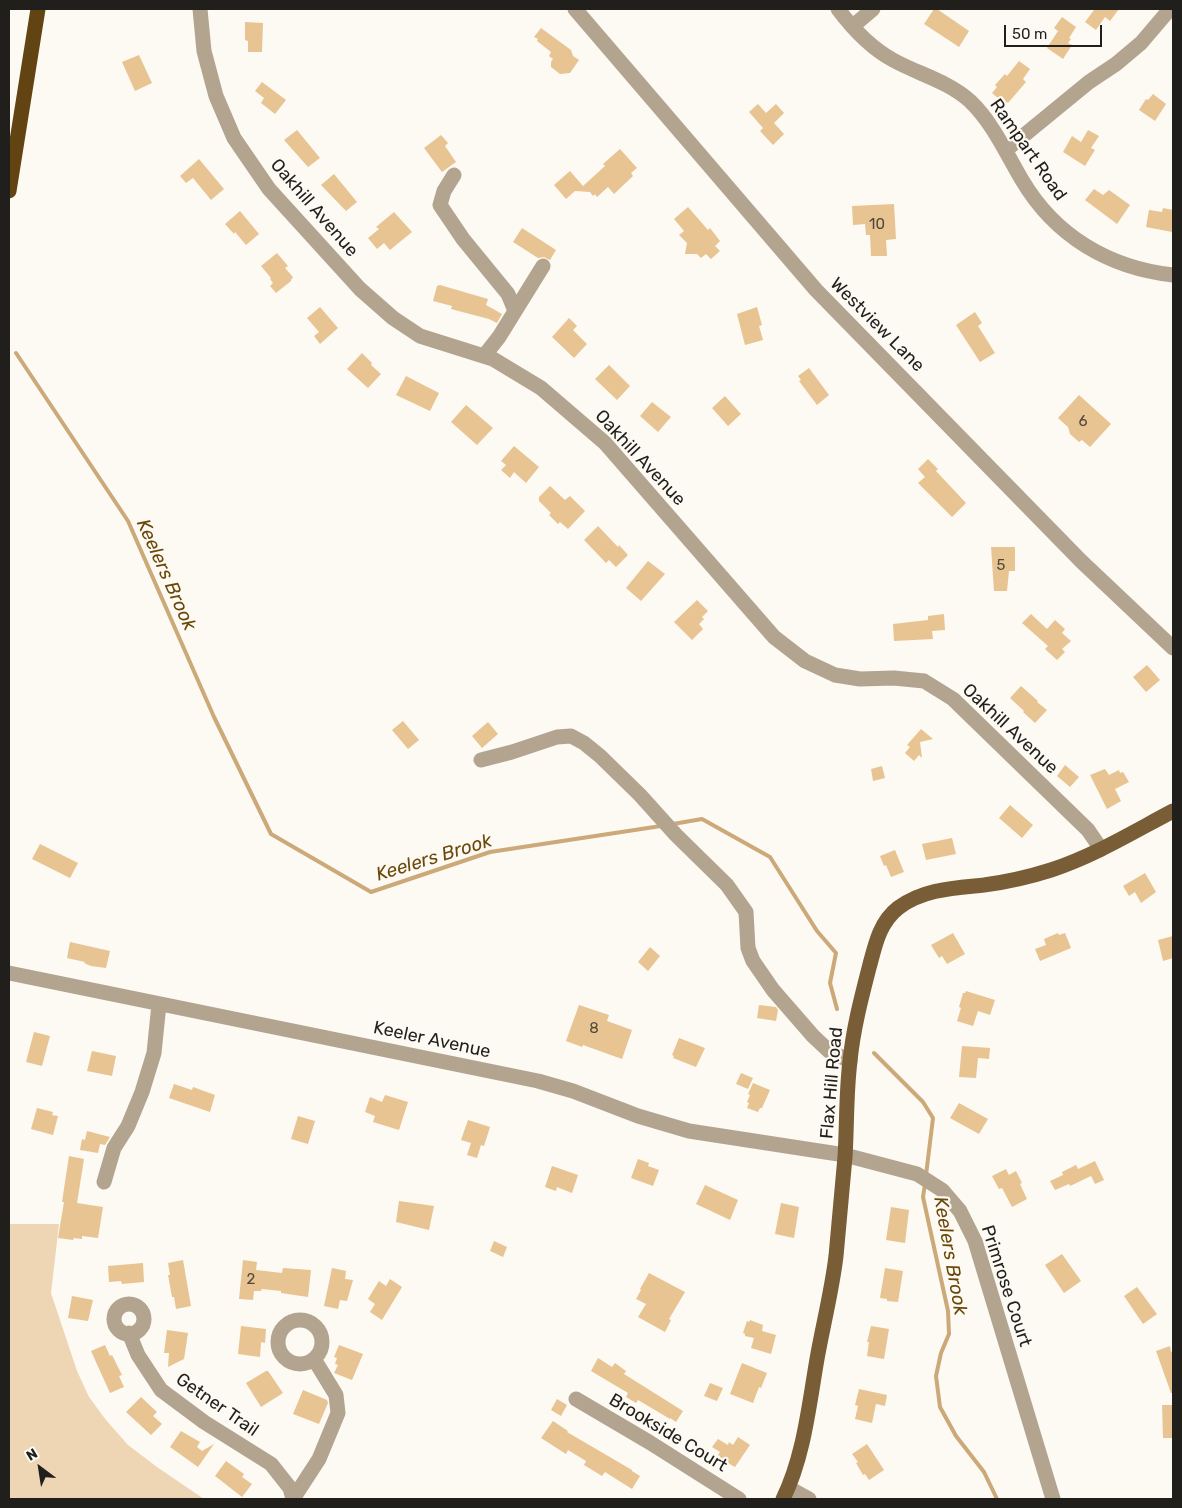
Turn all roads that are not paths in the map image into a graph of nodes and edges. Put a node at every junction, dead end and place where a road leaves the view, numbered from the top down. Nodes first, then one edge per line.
1 (38, 9) edge
2 (200, 9) edge
3 (575, 9) edge
4 (838, 9) edge
5 (873, 9) edge
6 (1170, 9) edge
7 (853, 26) junction
8 (1006, 150) junction
9 (454, 175) dead end
10 (9, 191) edge
11 (543, 266) dead end
12 (1173, 275) edge
13 (515, 311) junction
14 (484, 356) junction
15 (1173, 648) edge
16 (481, 760) dead end
17 (1173, 811) edge
18 (1102, 849) junction
19 (9, 973) edge
20 (159, 1004) junction
21 (850, 1061) junction
22 (845, 1155) junction
23 (104, 1182) dead end
24 (129, 1333) dead end
25 (314, 1359) dead end
26 (576, 1399) dead end
27 (786, 1494) edge
28 (293, 1499) edge
29 (739, 1499) edge
30 (809, 1499) edge
31 (1053, 1499) edge

1 - 10 highway
2 - 14 street, Oakhill Avenue
3 - 15 street, Westview Lane
4 - 7 street, Rampart Road
5 - 7 street
6 - 8 street
7 - 8 street, Rampart Road
8 - 12 street, Rampart Road
9 - 13 street
11 - 13 street
13 - 14 street
14 - 18 street, Oakhill Avenue
16 - 21 street
17 - 18 main road, Flax Hill Road
18 - 21 main road, Flax Hill Road
19 - 20 street, Keeler Avenue
20 - 22 street, Keeler Avenue
20 - 23 street
21 - 22 main road, Flax Hill Road
22 - 27 main road, Flax Hill Road
22 - 31 street, Primrose Court
24 - 28 street, Getner Trail
25 - 28 street, Getner Trail
26 - 29 street, Brookside Court
27 - 30 street

